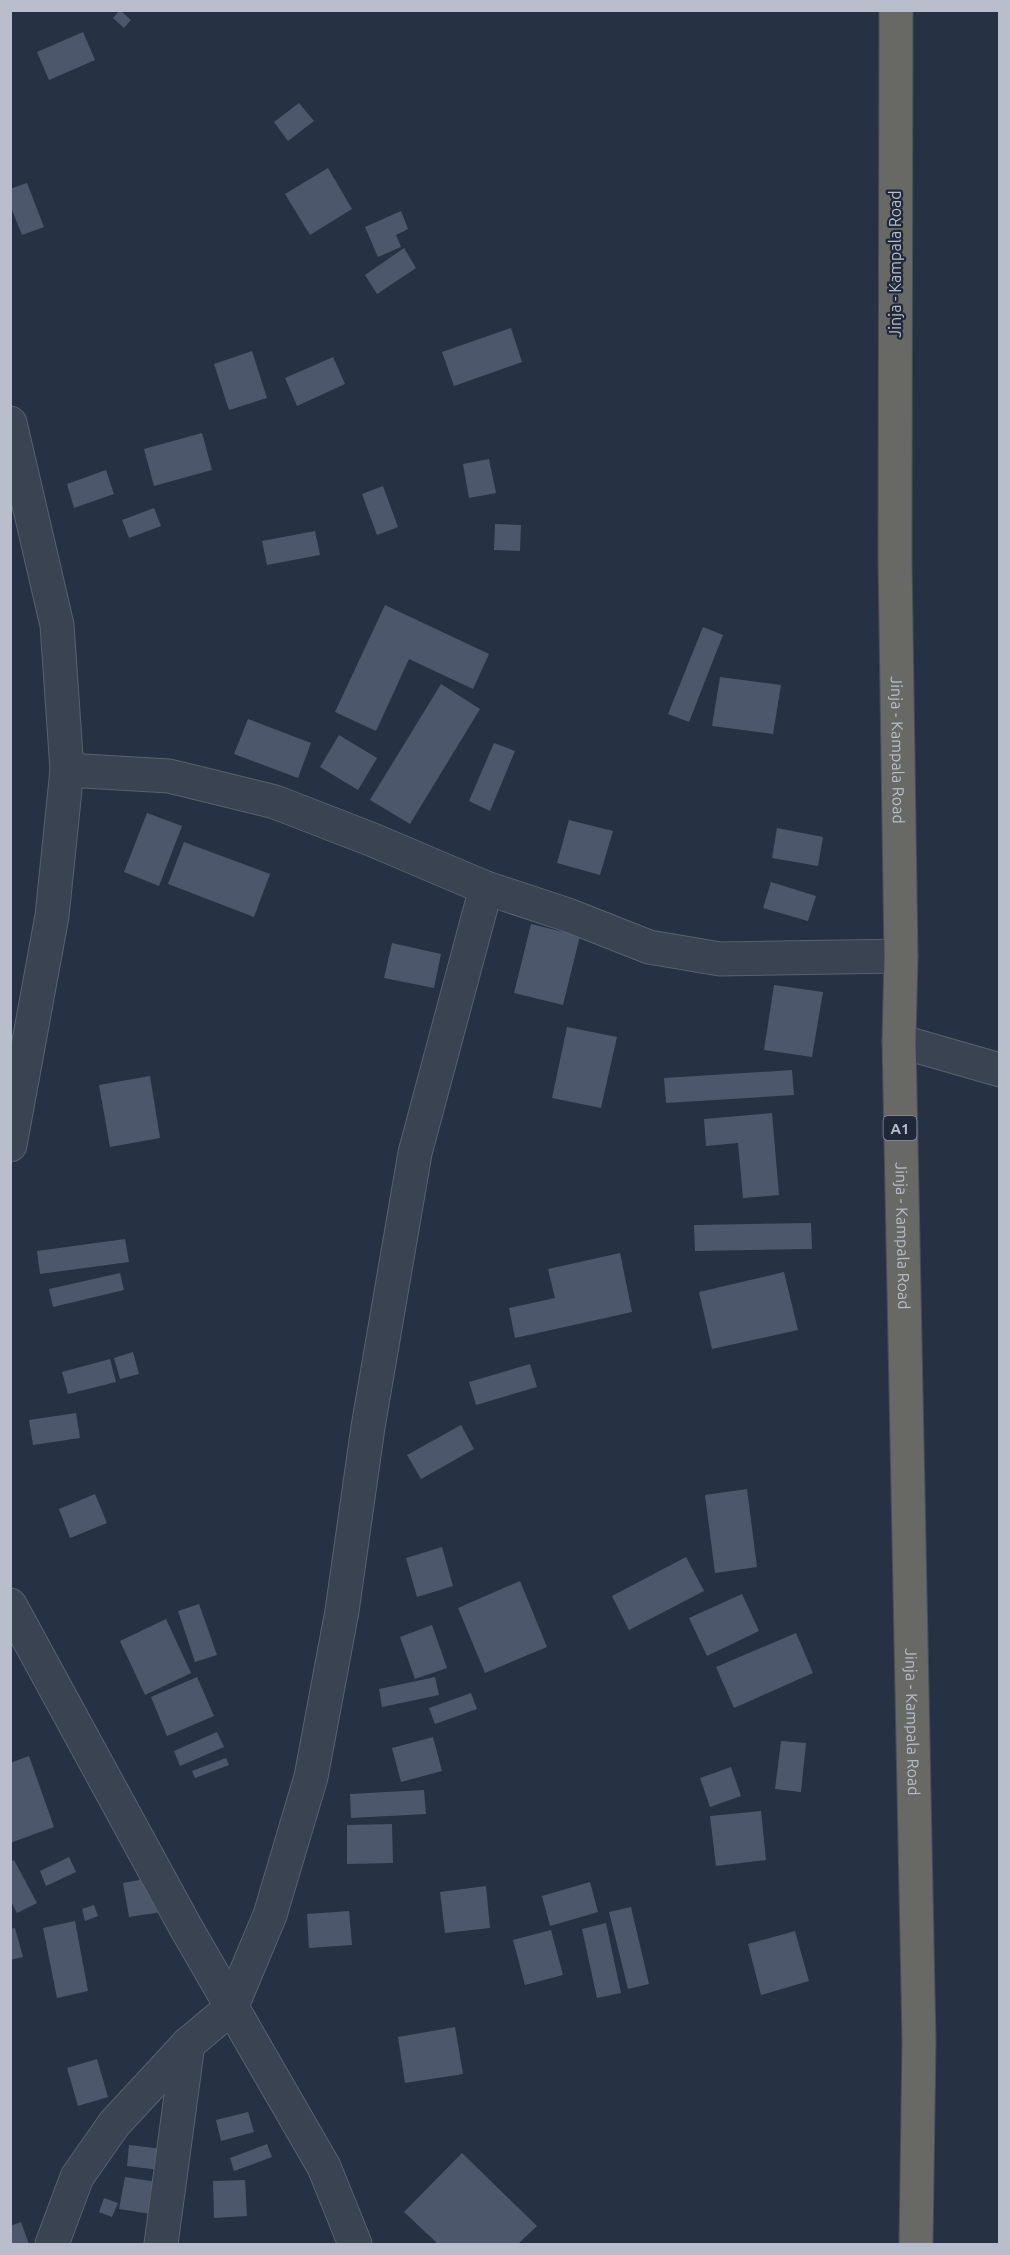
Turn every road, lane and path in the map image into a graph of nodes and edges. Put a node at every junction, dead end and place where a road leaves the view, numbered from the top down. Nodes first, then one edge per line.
1 (896, 10) edge
2 (10, 423) edge
3 (67, 770) junction
4 (486, 888) junction
5 (902, 956) junction
6 (899, 1041) junction
7 (999, 1070) edge
8 (10, 1145) edge
9 (10, 1605) edge
10 (231, 2008) junction
11 (188, 2044) junction
12 (52, 2244) edge
13 (161, 2244) edge
14 (355, 2244) edge
15 (916, 2244) edge

1 - 5 highway, Jinja - Kampala Road / A1
2 - 3 street
3 - 4 street
3 - 8 street
4 - 5 street
4 - 10 street
5 - 6 highway, Jinja - Kampala Road / A1
6 - 7 street
6 - 15 highway, Jinja - Kampala Road / A1
9 - 10 street
10 - 11 street
10 - 14 street
11 - 12 street
11 - 13 street

